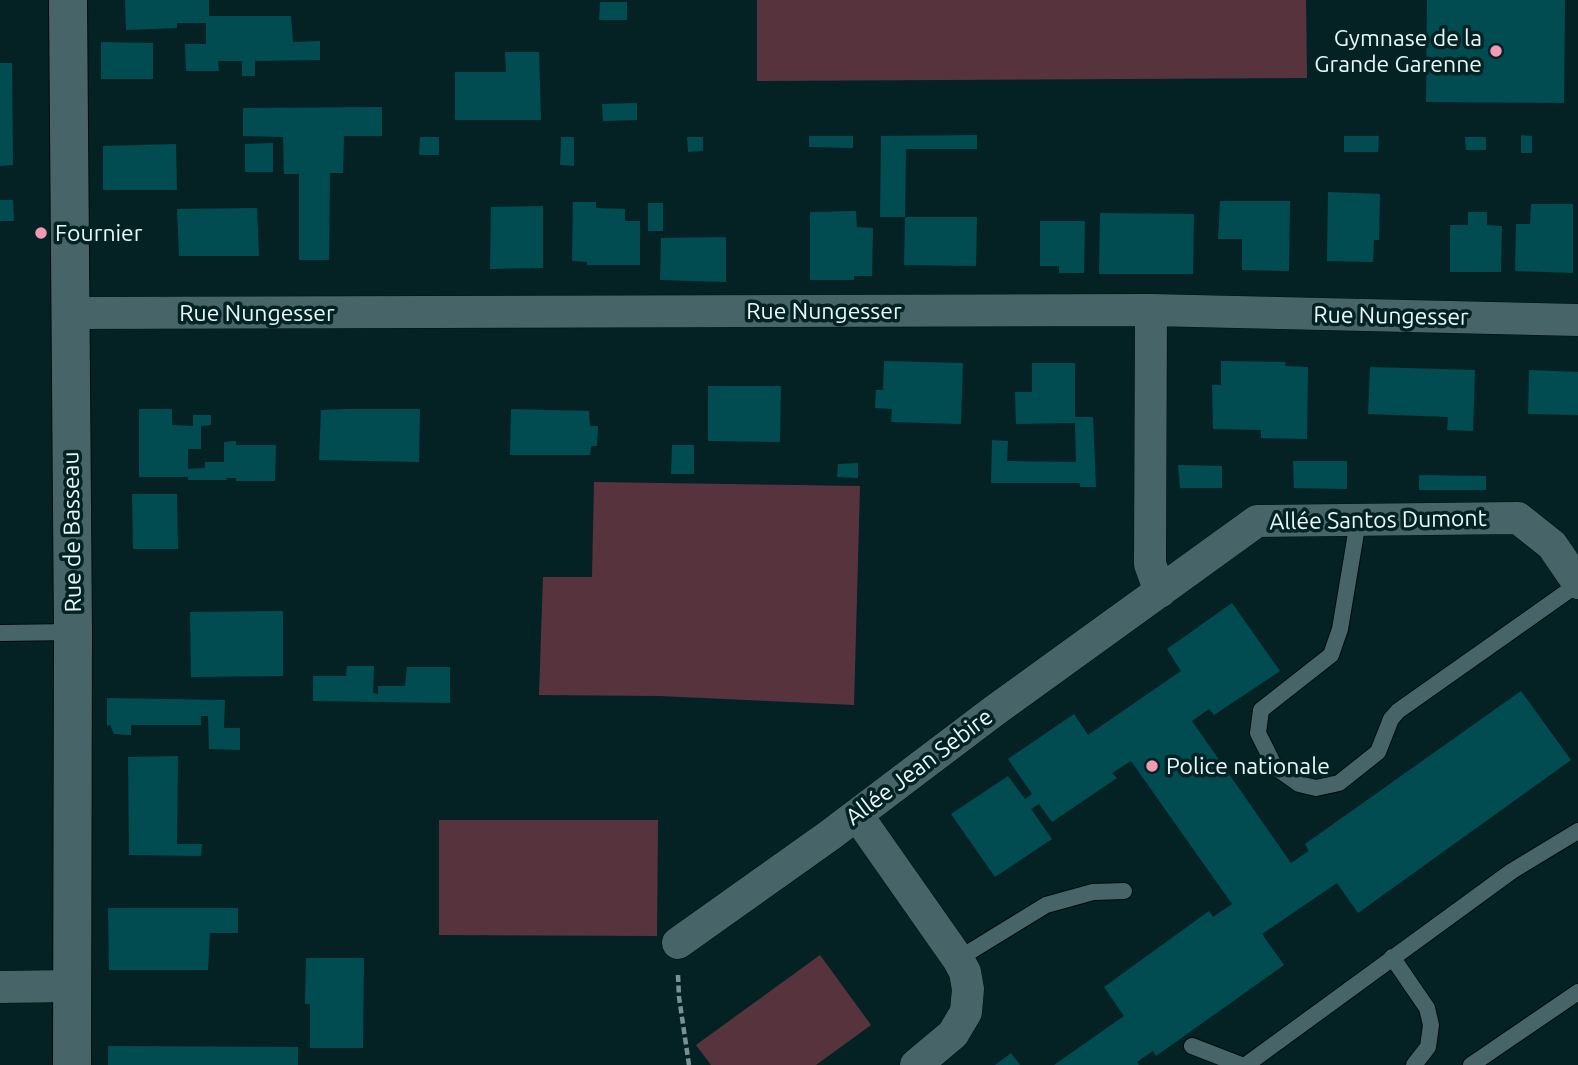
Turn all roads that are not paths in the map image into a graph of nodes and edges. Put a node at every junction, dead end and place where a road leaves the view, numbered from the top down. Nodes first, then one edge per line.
1 (68, 0) edge
2 (1151, 310) junction
3 (70, 313) junction
4 (1578, 320) edge
5 (1359, 521) junction
6 (1578, 583) edge
7 (1160, 592) junction
8 (73, 632) junction
9 (0, 633) edge
10 (857, 815) junction
11 (1575, 840) edge
12 (1124, 891) dead end
13 (678, 943) road end
14 (1392, 957) junction
15 (958, 959) junction
16 (72, 986) junction
17 (0, 987) edge
18 (1578, 992) edge
19 (1192, 1046) dead end
20 (72, 1065) edge
21 (916, 1065) edge
22 (1244, 1065) edge
23 (1414, 1065) edge
24 (1471, 1065) edge

1 - 3 street, Rue de Basseau
2 - 3 street, Rue Nungesser
2 - 4 street, Rue Nungesser
2 - 7 street
3 - 8 street, Rue de Basseau
5 - 6 street, Allée Santos Dumont
5 - 6 lane
5 - 7 street, Allée Santos Dumont
7 - 10 street, Allée Jean Sebire
8 - 9 lane
8 - 16 street, Rue de Basseau
10 - 13 street, Allée Jean Sebire
10 - 15 street
11 - 14 lane
12 - 15 lane
14 - 22 lane
14 - 23 lane
15 - 21 street
16 - 17 street
16 - 20 street, Rue de Basseau
18 - 24 lane
19 - 22 lane

